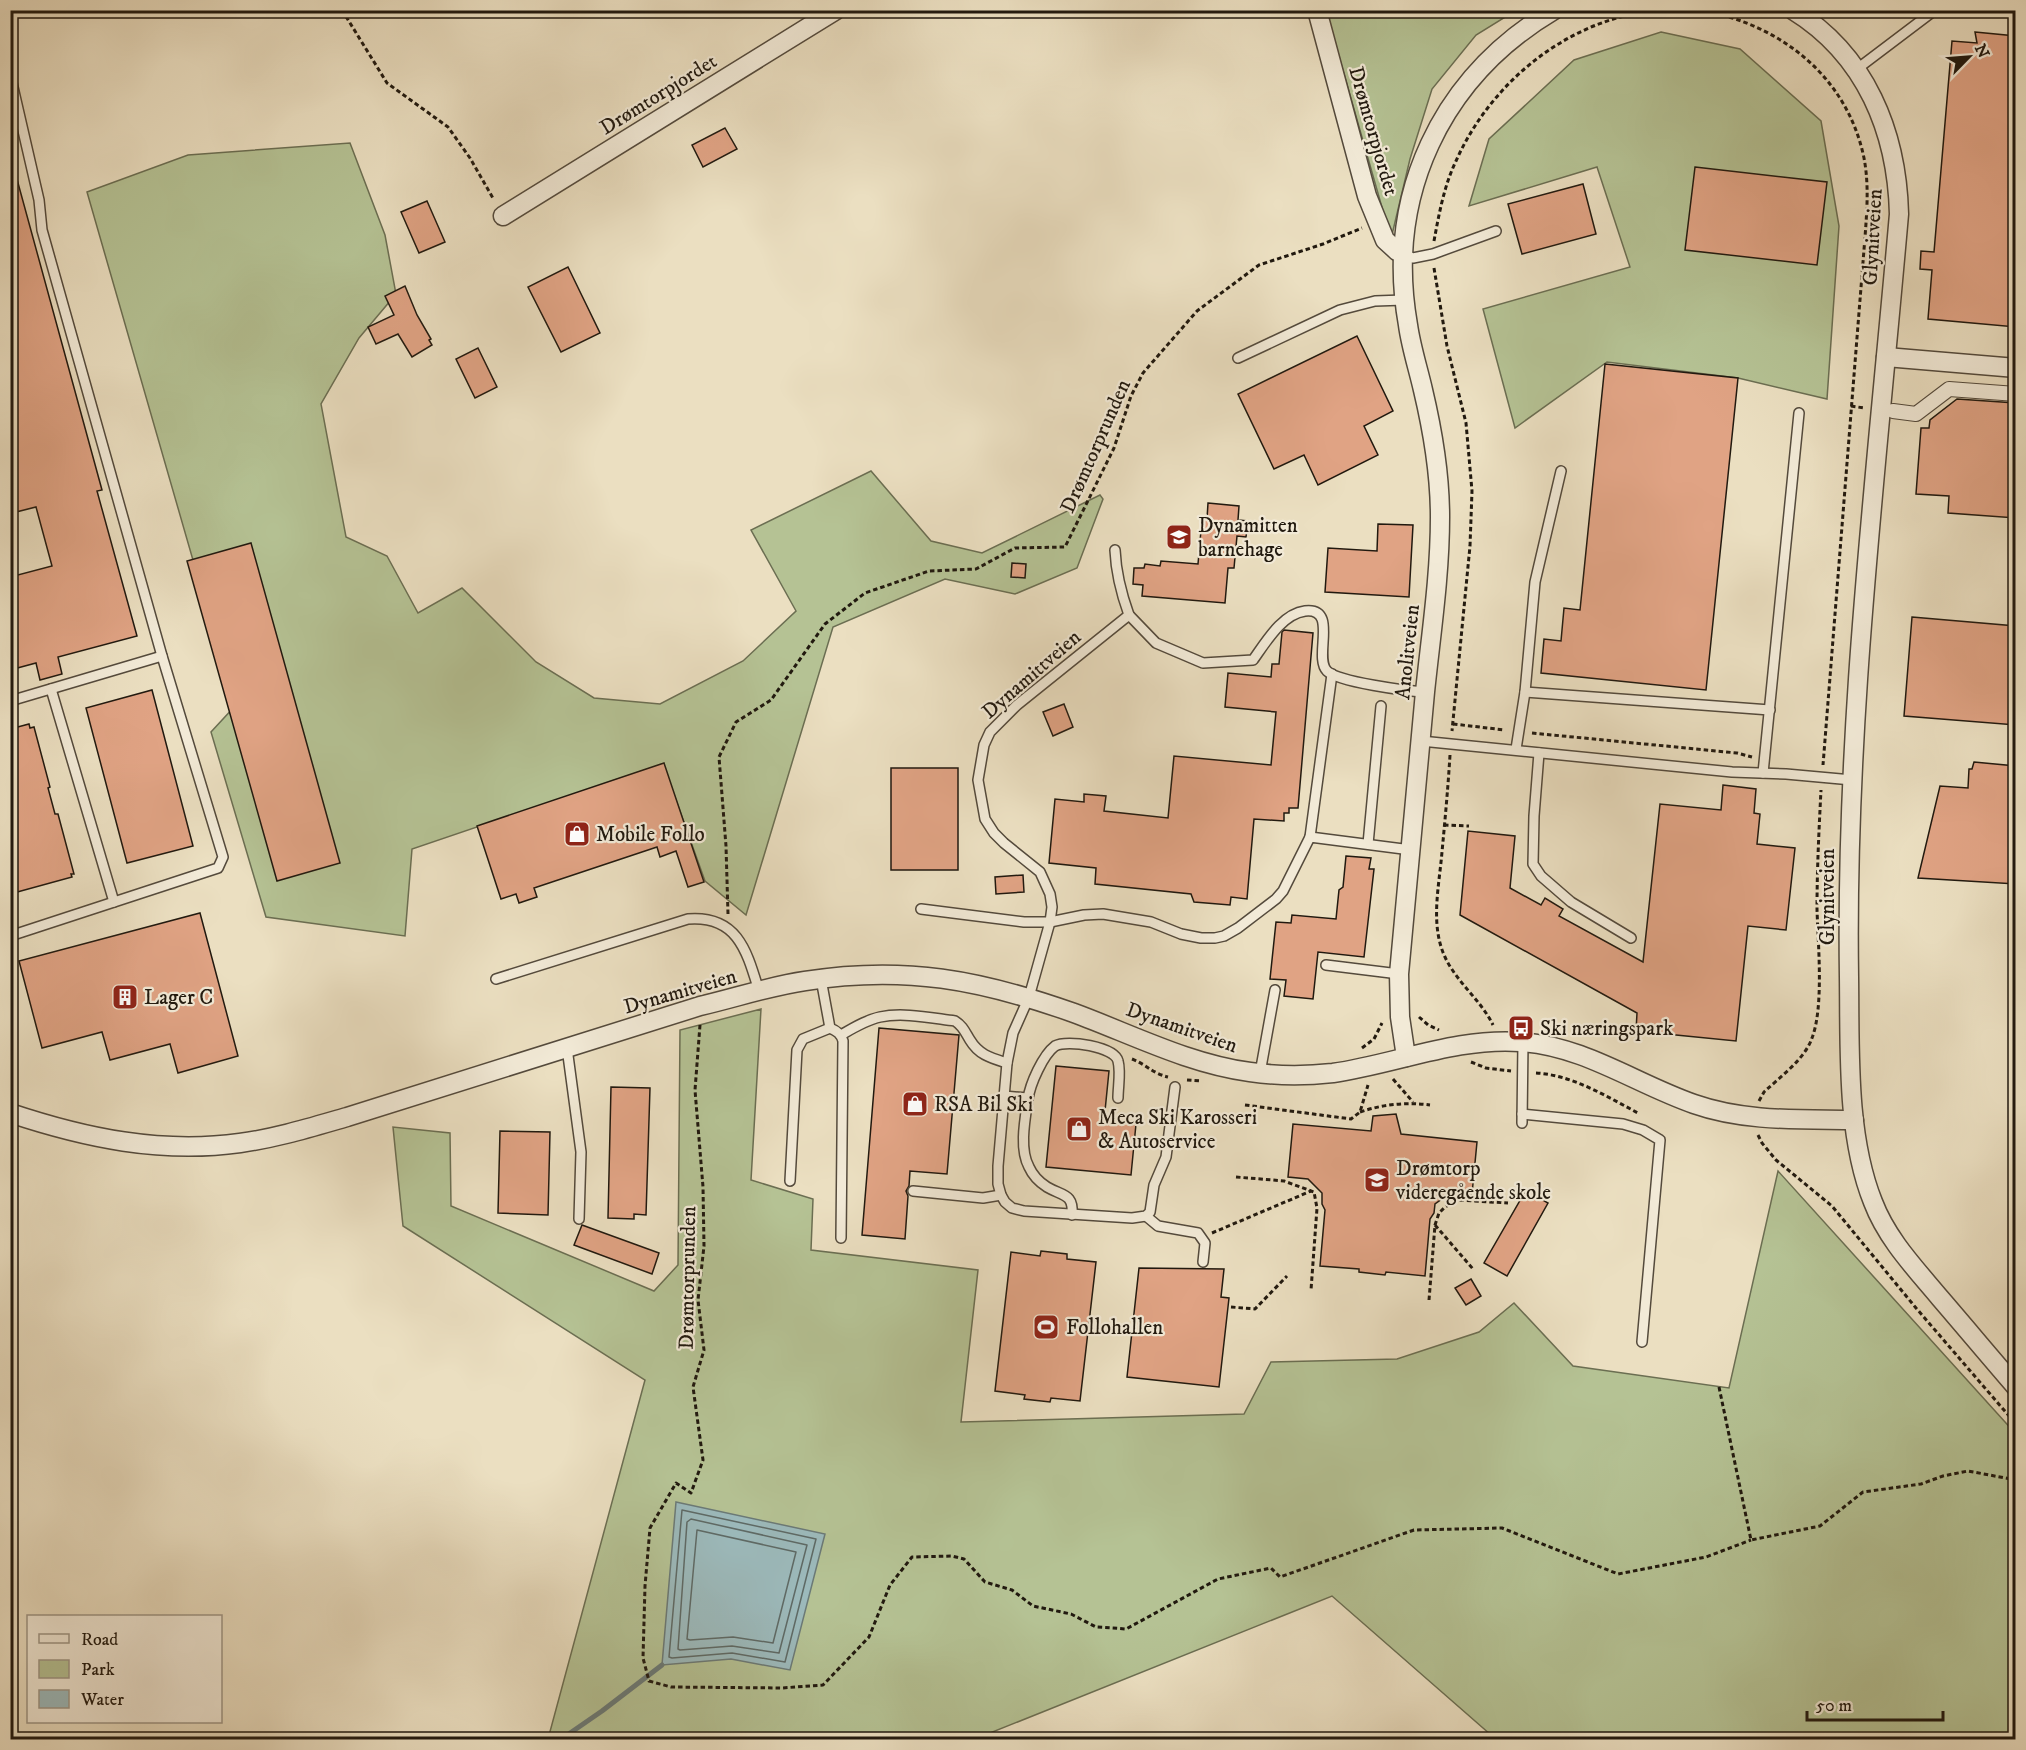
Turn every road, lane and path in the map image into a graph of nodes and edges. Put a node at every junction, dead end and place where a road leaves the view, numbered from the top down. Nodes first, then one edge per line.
1 (342, 10) edge
2 (836, 10) edge
3 (1317, 10) edge
4 (1554, 10) edge
5 (1662, 10) edge
6 (1700, 10) edge
7 (1793, 10) edge
8 (1935, 10) edge
9 (1857, 69) junction
10 (10, 74) edge
11 (503, 216) joint
12 (1377, 222) junction
13 (1496, 231) dead end
14 (1403, 254) junction
15 (1433, 254) junction
16 (1404, 300) junction
17 (1886, 357) junction
18 (1238, 358) dead end
19 (2016, 368) edge
20 (2016, 394) edge
21 (1893, 411) dead end
22 (1799, 413) dead end
23 (1561, 471) dead end
24 (1115, 550) dead end
25 (1129, 615) junction
26 (162, 657) junction
27 (1332, 675) junction
28 (51, 689) junction
29 (1425, 692) junction
30 (1525, 692) junction
31 (10, 701) edge
32 (1380, 706) dead end
33 (1770, 710) junction
34 (1453, 724) junction
35 (1517, 732) junction
36 (1421, 741) junction
37 (1451, 743) junction
38 (1516, 749) junction
39 (1539, 753) junction
40 (1765, 759) junction
41 (1763, 773) junction
42 (1822, 778) junction
43 (1852, 780) junction
44 (1444, 825) junction
45 (1469, 826) dead end
46 (1310, 837) junction
47 (1368, 844) junction
48 (1411, 850) junction
49 (114, 902) junction
50 (921, 909) dead end
51 (1050, 922) junction
52 (728, 928) junction
53 (10, 936) edge
54 (1631, 938) dead end
55 (1326, 965) dead end
56 (1399, 974) junction
57 (496, 979) dead end
58 (820, 979) junction
59 (1275, 990) dead end
60 (759, 991) junction
61 (1029, 997) junction
62 (700, 1006) junction
63 (830, 1028) junction
64 (1496, 1034) junction
65 (841, 1035) junction
66 (1523, 1042) junction
67 (567, 1048) junction
68 (1361, 1048) dead end
69 (1115, 1055) junction
70 (1406, 1057) junction
71 (1464, 1060) dead end
72 (1007, 1063) junction
73 (1363, 1067) junction
74 (1523, 1072) junction
75 (1260, 1073) junction
76 (1393, 1078) dead end
77 (1187, 1080) dead end
78 (1209, 1082) dead end
79 (1175, 1083) joint
80 (1004, 1096) junction
81 (1028, 1098) junction
82 (1119, 1098) dead end
83 (1760, 1101) dead end
84 (1413, 1103) junction
85 (1430, 1105) dead end
86 (1245, 1106) dead end
87 (1360, 1112) junction
88 (10, 1113) edge
89 (1638, 1113) dead end
90 (1854, 1120) junction
91 (1757, 1130) dead end
92 (1236, 1177) dead end
93 (790, 1180) dead end
94 (1312, 1190) junction
95 (913, 1191) dead end
96 (1001, 1195) junction
97 (1508, 1203) dead end
98 (1071, 1215) junction
99 (1146, 1216) junction
100 (579, 1219) dead end
101 (1435, 1225) junction
102 (1202, 1237) junction
103 (841, 1238) dead end
104 (1203, 1262) dead end
105 (1473, 1269) dead end
106 (1287, 1276) dead end
107 (1311, 1290) dead end
108 (1429, 1300) dead end
109 (1231, 1307) dead end
110 (1642, 1342) dead end
111 (1719, 1387) dead end
112 (2016, 1387) edge
113 (2016, 1424) edge
114 (2016, 1480) edge
115 (1751, 1540) junction

1 - 11 path
2 - 11 street, Drømtorpjordet
3 - 12 street, Drømtorpjordet
4 - 14 street
5 - 15 path
6 - 42 path
7 - 9 street, Glynitveien
8 - 9 lane
9 - 17 street, Glynitveien
10 - 26 lane
12 - 14 street, Drømtorpjordet
12 - 52 path, Drømtorprunden
13 - 15 lane
14 - 15 lane
14 - 16 street, Anolitveien
15 - 34 path
16 - 18 lane
16 - 29 street, Anolitveien
17 - 19 street
17 - 43 street, Glynitveien
20 - 21 street
22 - 33 lane
23 - 30 lane
24 - 25 lane
25 - 27 lane
25 - 51 lane, Dynamittveien
26 - 28 lane
26 - 49 lane
27 - 29 lane
27 - 46 lane
28 - 31 lane
28 - 49 lane
29 - 36 street, Anolitveien
30 - 33 lane
30 - 35 lane
32 - 47 lane
33 - 40 lane
34 - 35 path
34 - 37 path
35 - 38 lane
35 - 40 path
36 - 37 lane
36 - 48 street, Anolitveien
37 - 38 lane
37 - 44 path
38 - 39 lane
39 - 41 lane
39 - 54 lane
40 - 41 lane
41 - 42 lane
42 - 43 lane
42 - 83 path
43 - 90 street, Glynitveien
44 - 45 path
44 - 64 path
46 - 47 lane
46 - 51 lane
47 - 48 lane
48 - 56 street, Anolitveien
49 - 53 lane
50 - 51 lane
51 - 61 lane, Dynamittveien
52 - 57 lane
52 - 60 lane
55 - 56 lane
56 - 70 street, Anolitveien
58 - 60 street, Dynamitveien
58 - 61 street, Dynamitveien
58 - 63 lane
59 - 75 lane
60 - 62 street, Dynamitveien
61 - 72 lane, Dynamittveien
61 - 75 street, Dynamitveien
62 - 67 street, Dynamitveien
62 - 115 path, Drømtorprunden
63 - 65 lane
63 - 93 lane
64 - 66 street
64 - 70 street, Dynamitveien
65 - 72 lane
65 - 103 lane
66 - 74 lane
66 - 90 street
67 - 88 street, Dynamitveien
67 - 100 lane
68 - 73 path
69 - 79 path
69 - 81 lane
69 - 82 lane
70 - 73 street, Dynamitveien
71 - 74 path
72 - 80 lane, Dynamittveien
73 - 75 street, Dynamitveien
73 - 87 path
74 - 89 path
74 - 110 lane
76 - 84 path
77 - 78 path
79 - 99 lane
80 - 81 lane
80 - 96 lane, Dynamittveien
81 - 98 lane
84 - 85 path
84 - 87 path
86 - 87 path
90 - 112 street, Glynitveien
91 - 113 path
92 - 94 path
94 - 102 path
94 - 107 path
95 - 96 lane
96 - 98 lane
97 - 101 path
98 - 99 lane
99 - 102 lane
101 - 105 path
101 - 108 path
102 - 104 lane
106 - 109 path
111 - 115 path
114 - 115 path, Drømtorprunden

